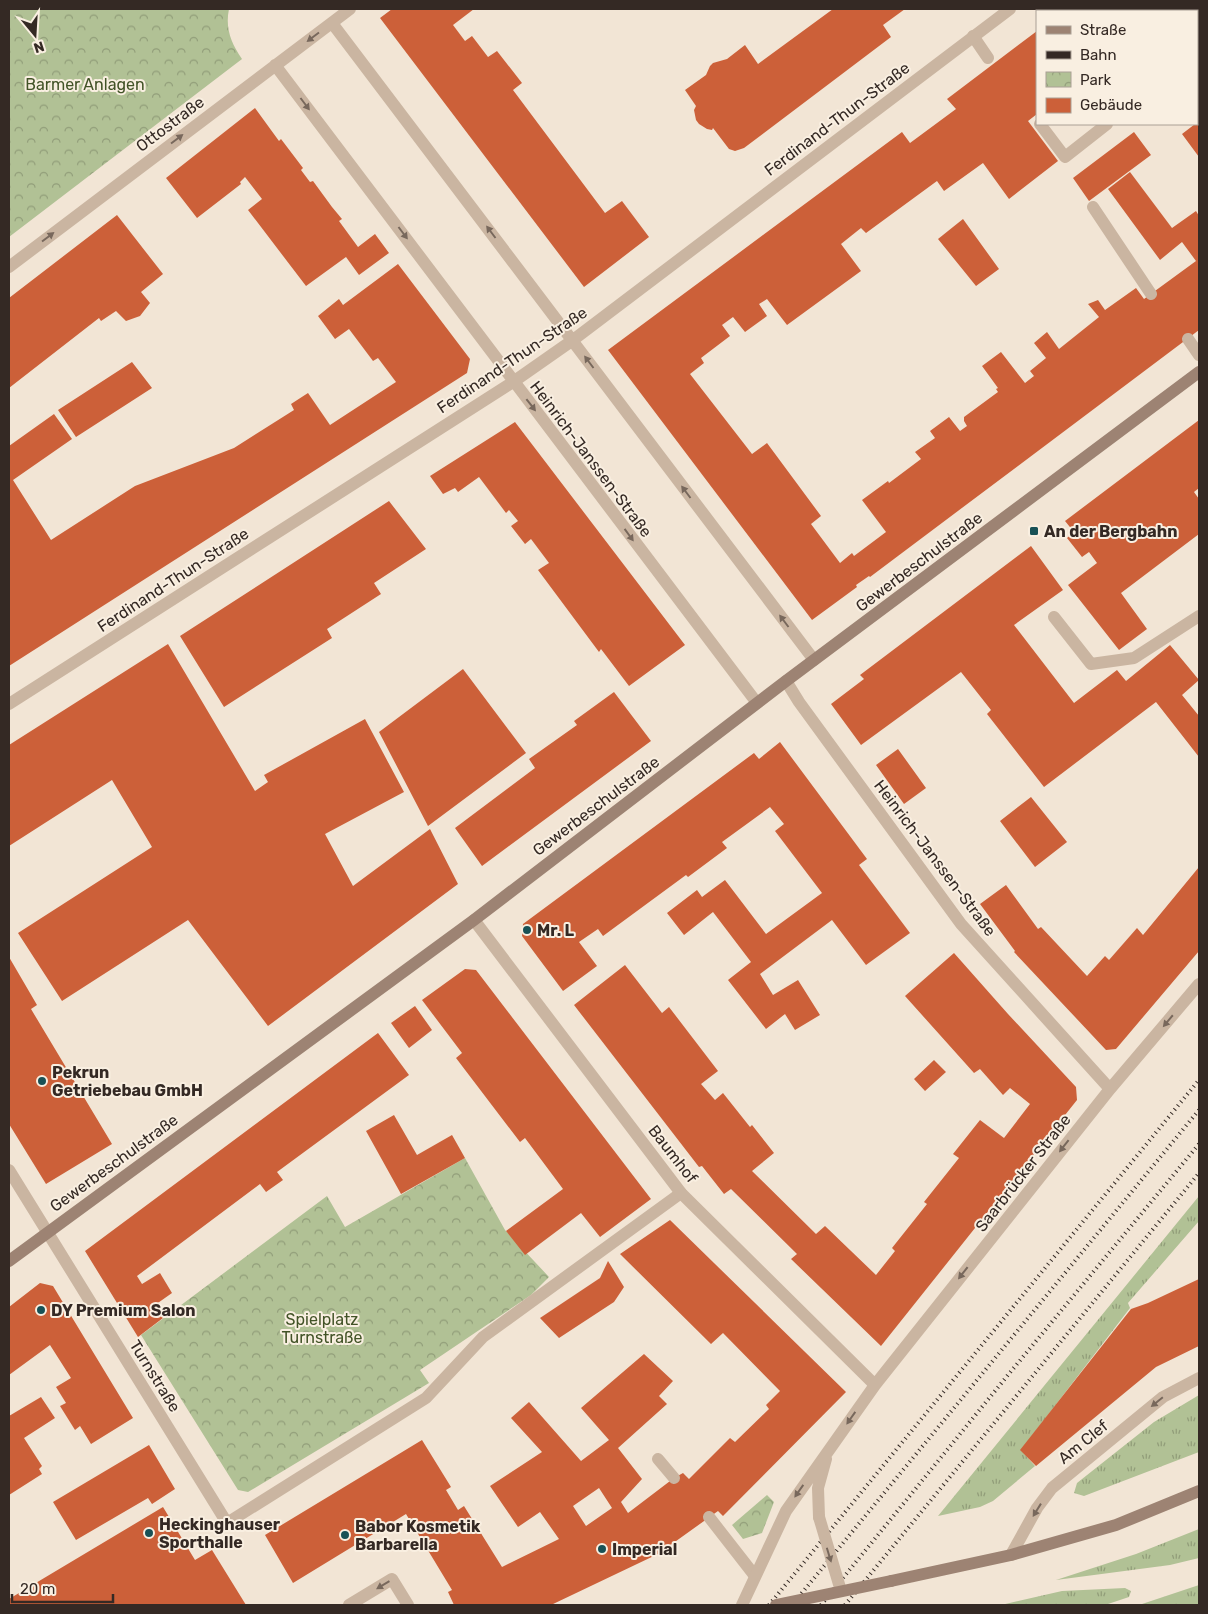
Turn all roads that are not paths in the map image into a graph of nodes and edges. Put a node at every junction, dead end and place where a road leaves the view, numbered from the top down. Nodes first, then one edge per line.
1 (350, 9) edge
2 (1010, 9) edge
3 (332, 22) junction
4 (973, 36) junction
5 (988, 58) dead end
6 (275, 65) junction
7 (1040, 125) edge
8 (1106, 125) edge
9 (1094, 207) dead end
10 (9, 267) edge
11 (1151, 294) dead end
12 (1188, 339) dead end
13 (573, 340) junction
14 (1199, 356) edge
15 (1199, 372) edge
16 (513, 382) junction
17 (1199, 616) edge
18 (1054, 617) dead end
19 (814, 660) junction
20 (786, 681) junction
21 (9, 704) edge
22 (757, 704) junction
23 (474, 920) junction
24 (1199, 984) edge
25 (1110, 1089) junction
26 (9, 1170) edge
27 (682, 1193) junction
28 (47, 1232) junction
29 (9, 1261) edge
30 (1199, 1378) edge
31 (875, 1385) junction
32 (828, 1451) junction
33 (658, 1459) dead end
34 (674, 1478) dead end
35 (1199, 1491) edge
36 (709, 1516) dead end
37 (1012, 1555) junction
38 (755, 1576) junction
39 (842, 1592) junction
40 (349, 1605) edge
41 (408, 1605) edge
42 (742, 1605) edge
43 (776, 1605) edge

1 - 3 street, Ottostraße
2 - 4 street, Ferdinand-Thun-Straße
3 -> 6 street, Ottostraße
13 -> 3 street
4 - 5 street
4 - 13 street, Ferdinand-Thun-Straße
10 -> 6 street, Ottostraße
6 -> 16 street, Heinrich-Janssen-Straße
7 - 8 street
9 - 11 street
12 - 14 street
13 - 16 street, Ferdinand-Thun-Straße
19 -> 13 street
15 - 19 street, Gewerbeschulstraße
16 - 21 street, Ferdinand-Thun-Straße
16 -> 22 street, Heinrich-Janssen-Straße
17 - 18 street
19 - 20 street, Gewerbeschulstraße
20 - 22 street, Gewerbeschulstraße
20 - 25 street, Heinrich-Janssen-Straße
22 - 23 street, Gewerbeschulstraße
23 - 27 street, Baumhof
23 - 28 street, Gewerbeschulstraße
24 -> 25 street, Saarbrücker Straße
25 -> 31 street, Saarbrücker Straße
26 - 28 street, Turnstraße
27 - 28 street, Turnstraße
27 - 31 street, Baumhof
28 - 29 street, Gewerbeschulstraße
30 -> 37 street, Am Clef
31 -> 32 street, Saarbrücker Straße
32 -> 38 street, Saarbrücker Straße
32 -> 39 street, bridge
33 - 34 street
35 - 37 street
36 - 38 street
37 - 39 street, bridge
38 - 42 street, Saarbrücker Straße
39 - 43 street, bridge
41 -> 40 street

